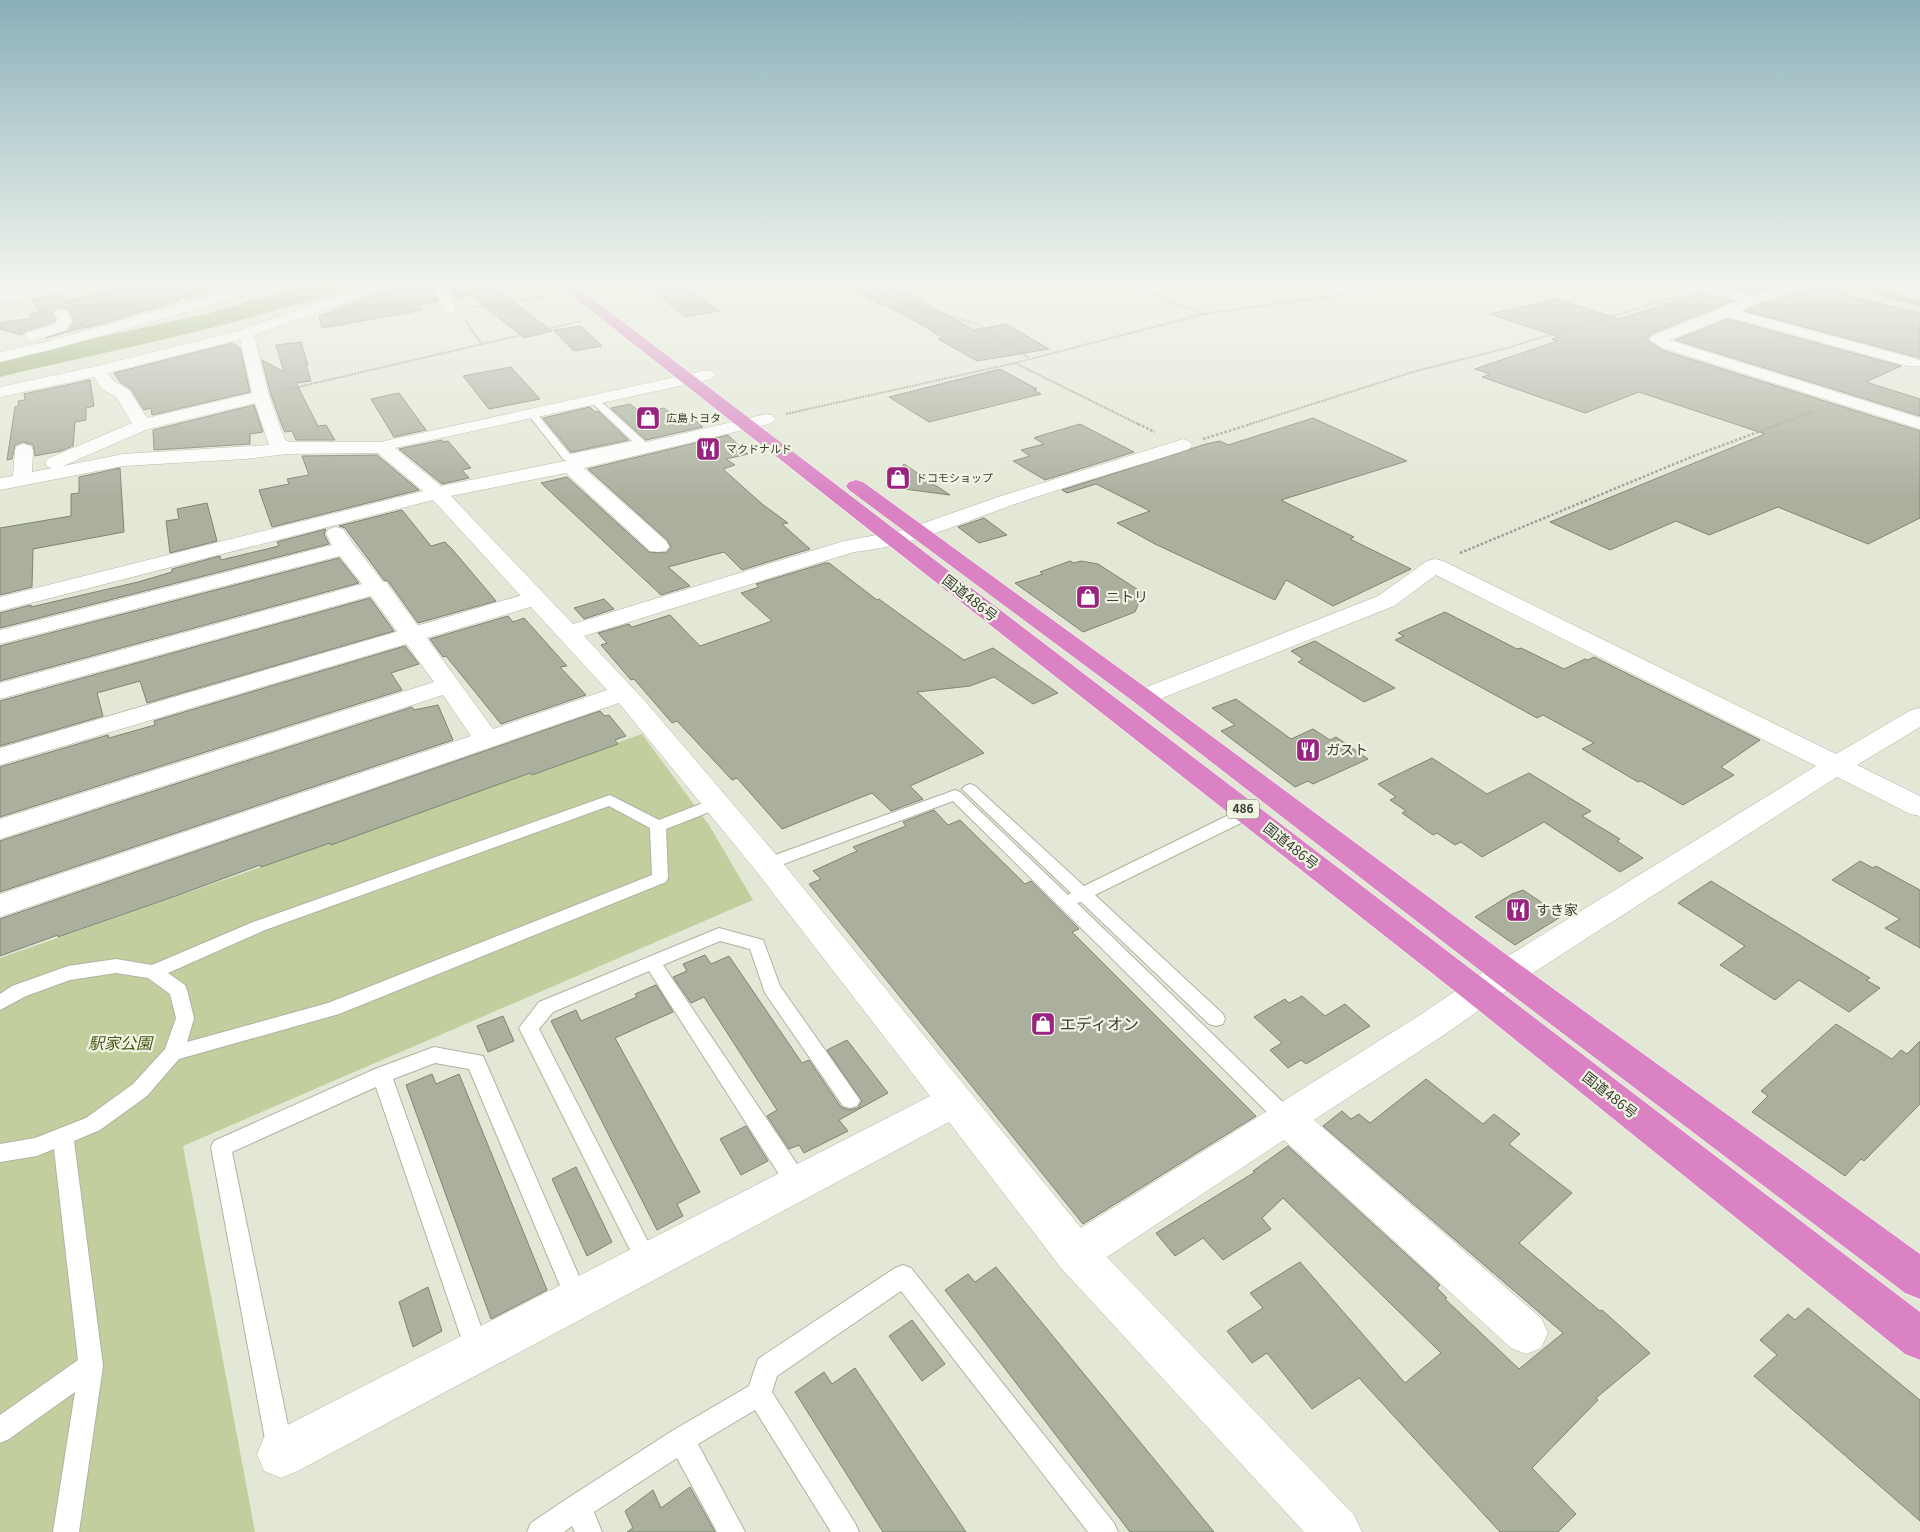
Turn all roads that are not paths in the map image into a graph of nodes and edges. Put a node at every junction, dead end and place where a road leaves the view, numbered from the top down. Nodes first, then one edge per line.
1 (162, 354) edge
2 (251, 354) edge
3 (663, 354) edge
4 (667, 354) edge
5 (1698, 354) edge
6 (1883, 354) edge
7 (1914, 363) dead end
8 (98, 371) junction
9 (697, 377) junction
10 (0, 392) edge
11 (260, 396) junction
12 (593, 399) junction
13 (532, 412) junction
14 (756, 421) junction
15 (1920, 424) edge
16 (142, 425) junction
17 (642, 445) junction
18 (1183, 445) road end
19 (383, 447) junction
20 (287, 448) junction
21 (24, 450) dead end
22 (570, 466) junction
23 (22, 477) junction
24 (0, 484) edge
25 (437, 493) junction
26 (329, 522) junction
27 (905, 535) junction
28 (658, 546) dead end
29 (345, 548) junction
30 (378, 587) junction
31 (536, 598) junction
32 (0, 604) edge
33 (569, 633) junction
34 (413, 634) junction
35 (0, 637) edge
36 (450, 685) junction
37 (0, 692) edge
38 (624, 693) junction
39 (1142, 697) junction
40 (1920, 716) edge
41 (487, 739) junction
42 (0, 758) edge
43 (1835, 766) junction
44 (970, 789) dead end
45 (716, 803) junction
46 (1920, 807) edge
47 (1247, 813) junction
48 (658, 826) junction
49 (0, 829) edge
50 (767, 864) junction
51 (1082, 894) junction
52 (1065, 903) junction
53 (0, 906) edge
54 (652, 962) junction
55 (153, 972) junction
56 (1507, 973) junction
57 (1478, 991) junction
58 (0, 1002) edge
59 (1216, 1019) dead end
60 (173, 1053) junction
61 (382, 1075) junction
62 (850, 1100) dead end
63 (955, 1101) junction
64 (1286, 1118) junction
65 (63, 1136) junction
66 (0, 1153) edge
67 (797, 1184) junction
68 (1076, 1254) junction
69 (648, 1262) junction
70 (1920, 1279) edge
71 (577, 1299) junction
72 (1526, 1333) dead end
73 (1920, 1340) edge
74 (478, 1351) junction
75 (91, 1366) junction
76 (759, 1394) junction
77 (0, 1430) edge
78 (681, 1440) junction
79 (280, 1454) joint
80 (577, 1507) junction
81 (1325, 1528) edge
82 (66, 1532) edge
83 (540, 1532) edge
84 (589, 1532) edge
85 (732, 1532) edge
86 (846, 1532) edge
87 (1105, 1532) edge

1 - 8 street
2 - 11 street
3 - 9 highway, 国道486号 / 486
4 - 9 highway, 国道486号 / 486
5 - 15 street
6 - 7 street
8 - 10 street
8 - 16 street
9 - 12 street
9 - 14 highway, 国道486号 / 486
11 - 16 street
11 - 20 street
12 - 13 street
12 - 17 lane
13 - 17 lane
13 - 19 street
14 - 17 street
14 - 27 highway, 国道486号 / 486
16 - 23 street
17 - 22 street
18 - 27 street
19 - 20 street
19 - 25 street
20 - 23 street
21 - 23 street
22 - 25 street
22 - 28 street
23 - 24 street
25 - 26 street
25 - 31 street
26 - 29 street
26 - 32 street
27 - 33 street
27 - 39 highway, 国道486号 / 486
27 - 47 highway, 国道486号 / 486
29 - 30 street
29 - 35 street
30 - 34 street
30 - 37 street
31 - 33 street
31 - 34 street
33 - 38 street
34 - 36 street
34 - 42 street
36 - 41 street
36 - 49 street
38 - 41 street
38 - 45 street
39 - 43 street
39 - 56 highway, 国道486号 / 486
40 - 43 street
41 - 53 street
43 - 46 street
43 - 56 street
44 - 51 lane
45 - 48 lane
45 - 50 street
47 - 51 lane
47 - 57 highway, 国道486号 / 486
48 - 55 lane
48 - 60 lane
50 - 52 lane
50 - 63 street
51 - 52 lane
51 - 59 lane
52 - 64 lane
54 - 62 lane
54 - 67 lane
54 - 69 lane
55 - 58 lane
55 - 60 lane
56 - 57 street
56 - 70 highway, 国道486号 / 486
57 - 64 street
57 - 73 highway, 国道486号 / 486
60 - 65 lane
61 - 71 lane
61 - 74 lane
61 - 79 lane
63 - 67 street
63 - 68 street
64 - 68 street
64 - 72 street
65 - 66 lane
65 - 75 lane
67 - 69 street
68 - 81 street
69 - 71 street
71 - 74 street
74 - 79 street
75 - 77 lane
75 - 82 lane
76 - 78 lane
76 - 86 lane
76 - 87 lane
78 - 80 lane
78 - 85 lane
80 - 83 lane
80 - 84 lane

